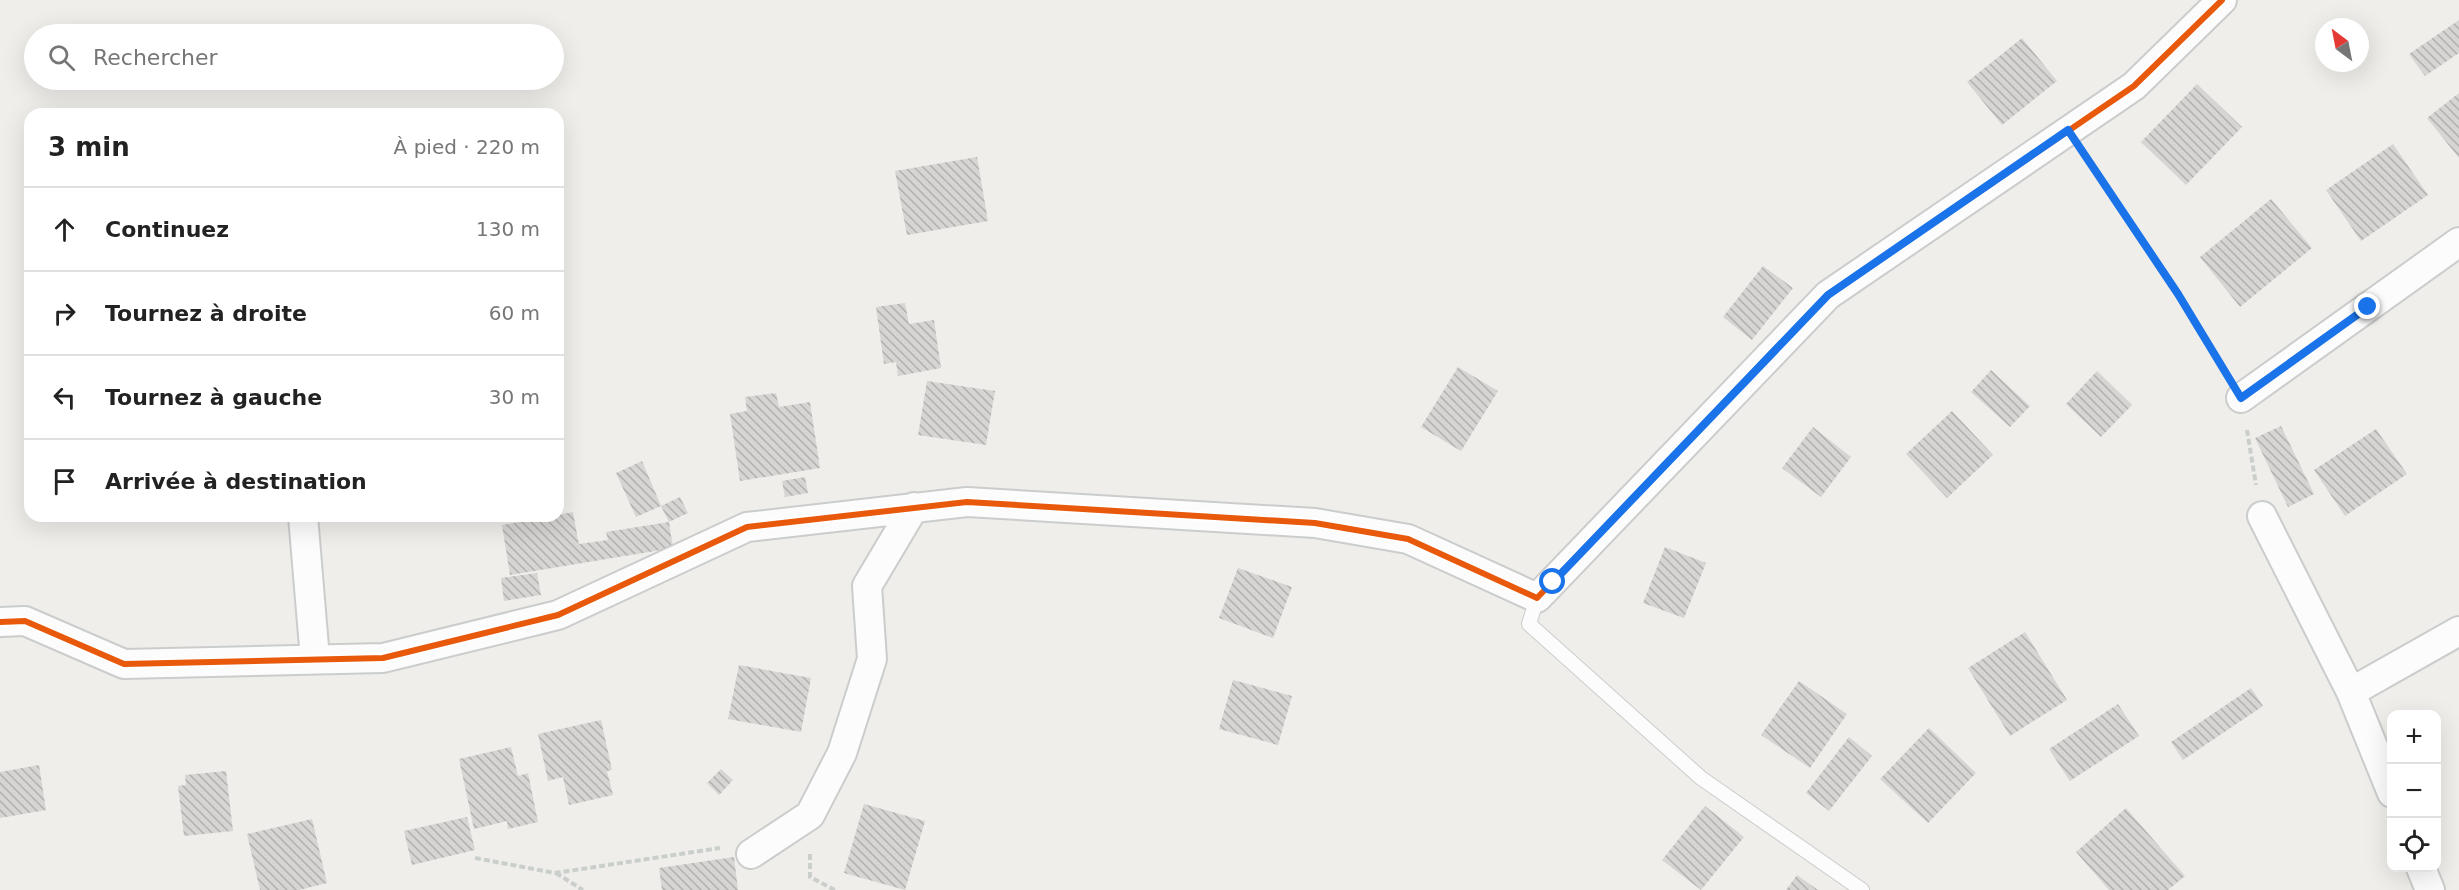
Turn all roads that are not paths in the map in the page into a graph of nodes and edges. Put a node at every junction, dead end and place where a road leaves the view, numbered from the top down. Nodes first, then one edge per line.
1 (2222, 0) edge
2 (2459, 242) edge
3 (2241, 398) road end
4 (914, 507) junction
5 (2262, 516) road end
6 (304, 522) edge
7 (1537, 598) junction
8 (0, 622) edge
9 (2459, 631) edge
10 (315, 660) junction
11 (2351, 692) junction
12 (2387, 783) edge
13 (752, 854) dead end
14 (2423, 872) edge
15 (1862, 890) edge
16 (2430, 890) edge

1 - 7 street
2 - 3 street
4 - 7 street
4 - 10 street
4 - 13 street
5 - 11 street
6 - 10 street
7 - 15 lane
8 - 10 street
9 - 11 street
11 - 12 street
14 - 16 street

